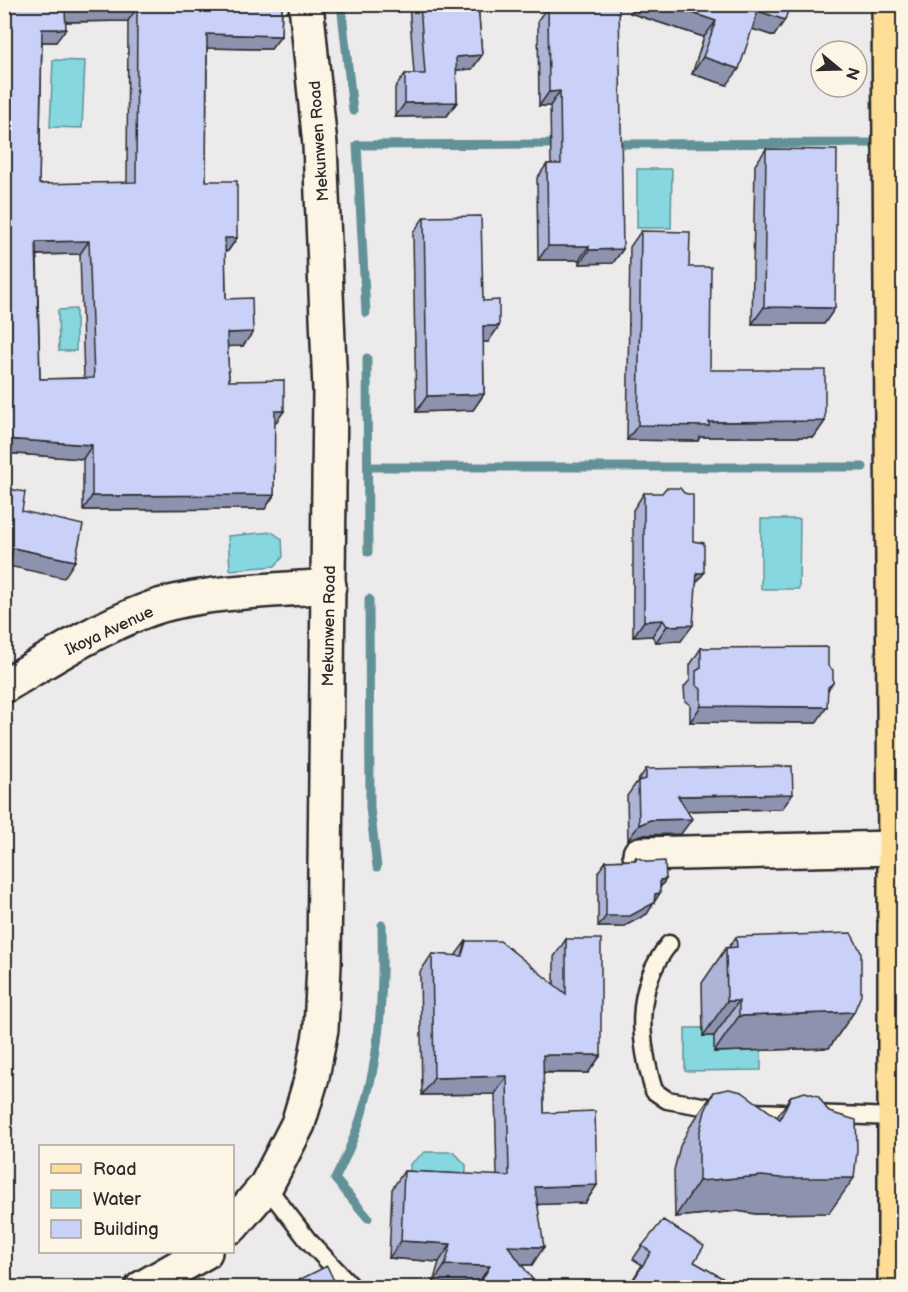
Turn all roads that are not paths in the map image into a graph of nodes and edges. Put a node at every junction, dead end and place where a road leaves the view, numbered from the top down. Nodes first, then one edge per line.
1 (306, 4) edge
2 (889, 4) edge
3 (329, 586) junction
4 (4, 686) edge
5 (895, 848) junction
6 (640, 854) dead end
7 (669, 944) dead end
8 (899, 1060) edge
9 (895, 1117) junction
10 (266, 1186) junction
11 (234, 1224) edge
12 (201, 1253) edge
13 (141, 1287) edge
14 (353, 1287) edge
15 (895, 1287) edge

1 - 3 street, Mekunwen Road
2 - 5 main road
3 - 4 street, Ikoya Avenue
3 - 10 street, Mekunwen Road
5 - 6 street
5 - 8 main road
7 - 9 lane
8 - 9 main road
9 - 15 main road
10 - 11 street, Mekunwen Road
10 - 14 lane
12 - 13 street

